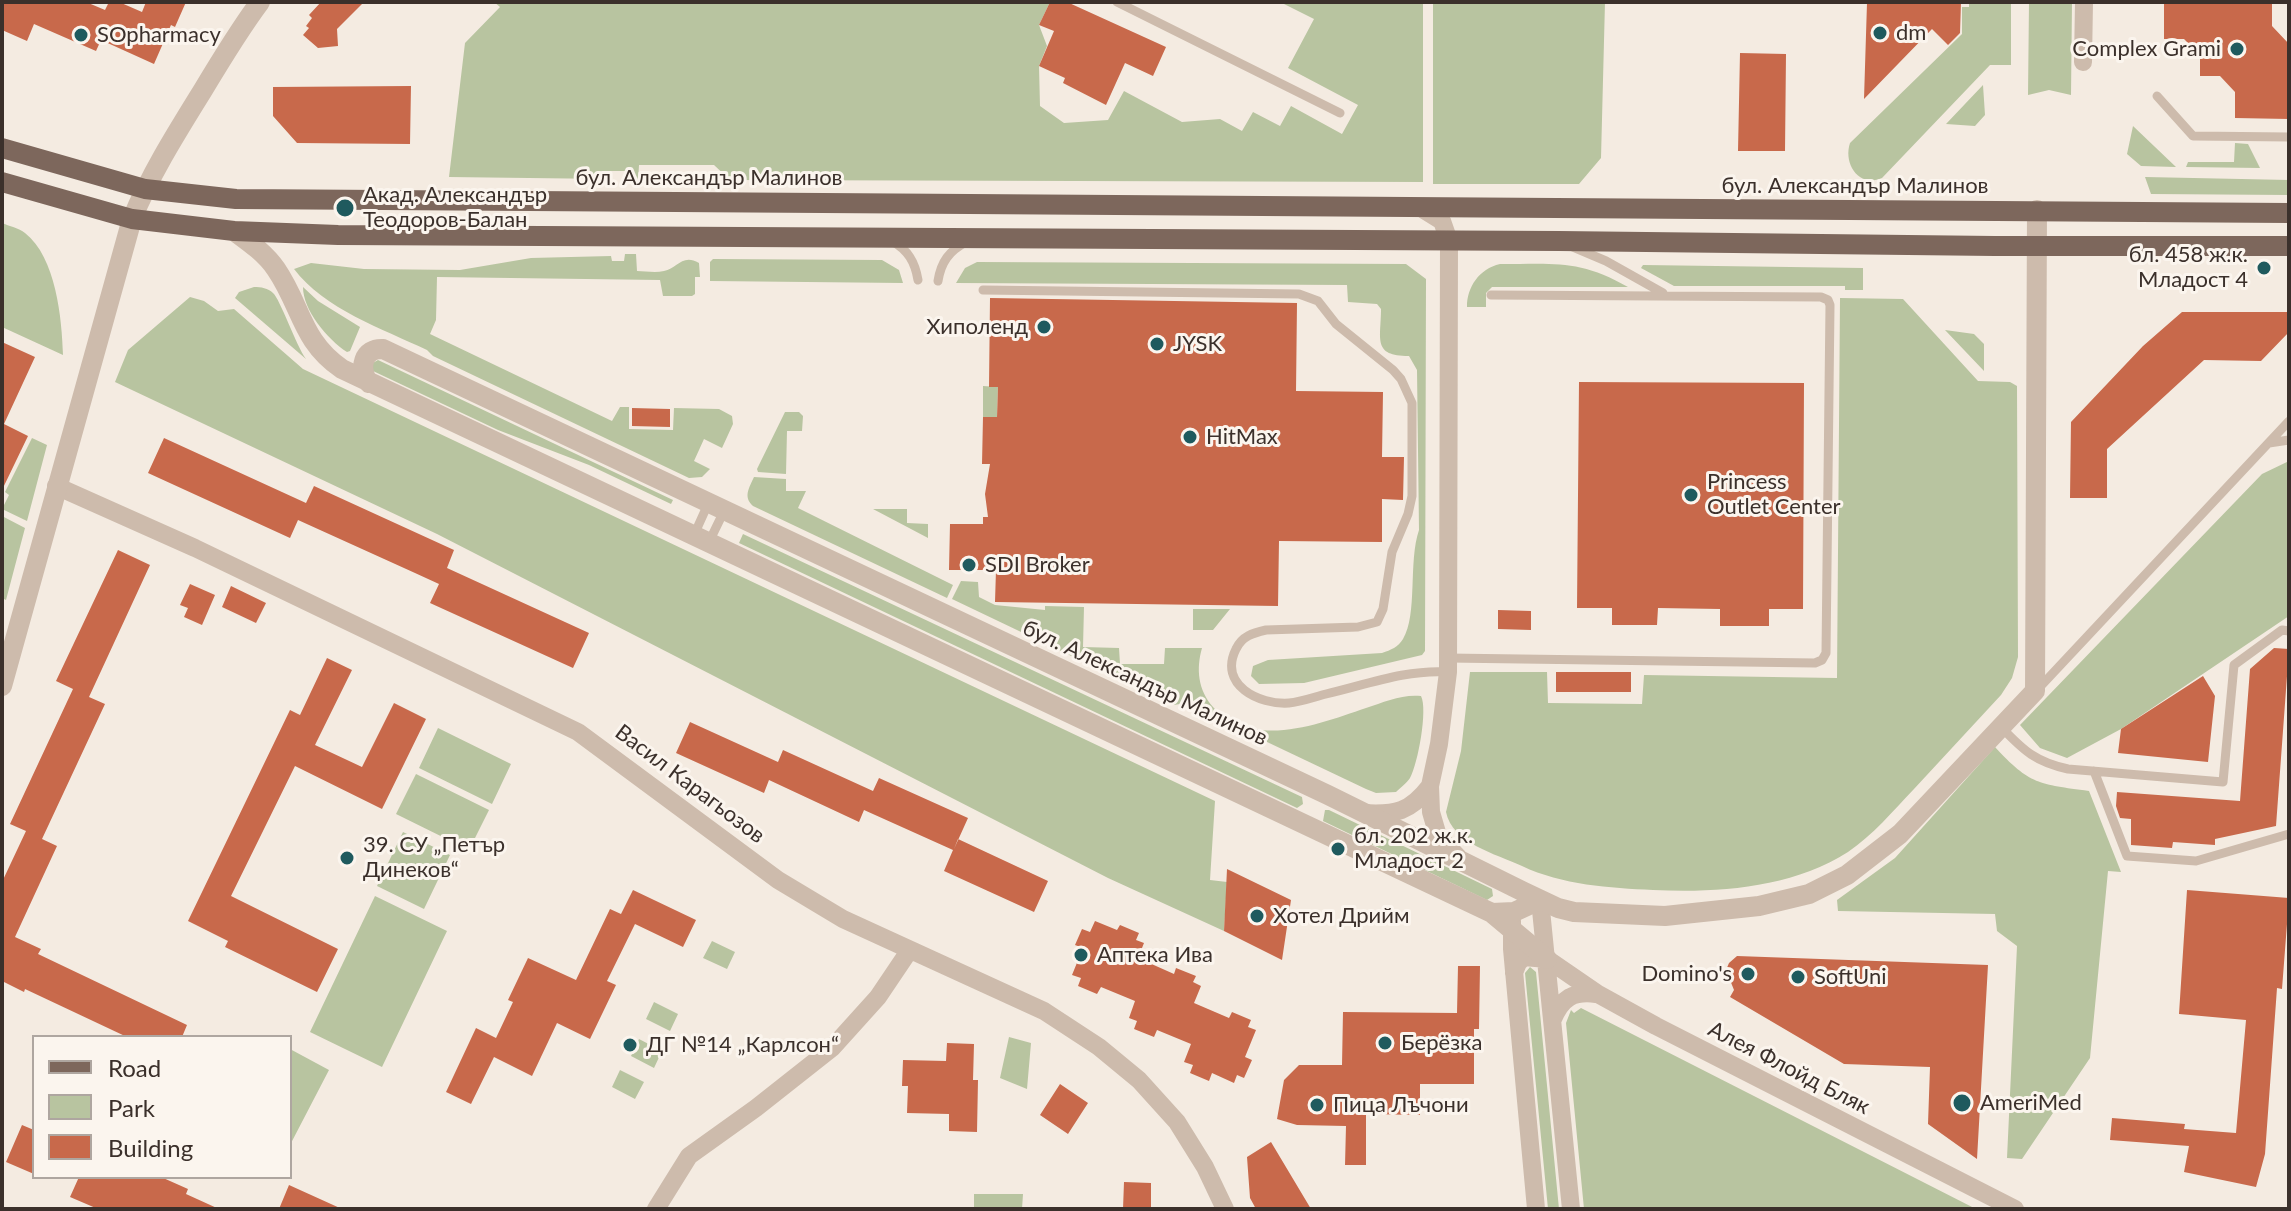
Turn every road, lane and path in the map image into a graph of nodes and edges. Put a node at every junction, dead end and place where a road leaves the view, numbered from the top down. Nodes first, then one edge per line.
1 (260, 2) edge
2 (1117, 2) edge
3 (2084, 2) edge
4 (2083, 62) dead end
5 (2157, 96) dead end
6 (1340, 113) dead end
7 (2289, 137) edge
8 (2, 148) edge
9 (2, 182) edge
10 (145, 189) junction
11 (1421, 208) junction
12 (2037, 210) junction
13 (2286, 211) edge
14 (132, 219) junction
15 (234, 231) junction
16 (977, 238) junction
17 (885, 239) junction
18 (1449, 241) junction
19 (1559, 241) junction
20 (2037, 246) junction
21 (2289, 246) edge
22 (918, 280) dead end
23 (938, 281) dead end
24 (983, 290) dead end
25 (1491, 295) dead end
26 (1667, 295) junction
27 (369, 383) junction
28 (2289, 421) edge
29 (2289, 440) edge
30 (2268, 444) junction
31 (56, 486) junction
32 (716, 508) junction
33 (701, 539) junction
34 (2289, 631) edge
35 (1448, 665) junction
36 (2, 686) edge
37 (2035, 691) junction
38 (2002, 728) junction
39 (2094, 771) junction
40 (1430, 786) junction
41 (1363, 813) junction
42 (2289, 834) edge
43 (1462, 861) junction
44 (1495, 878) junction
45 (1532, 896) junction
46 (1492, 913) junction
47 (1512, 920) junction
48 (909, 951) junction
49 (1547, 959) junction
50 (1514, 973) junction
51 (1598, 994) junction
52 (1553, 1019) junction
53 (656, 1209) edge
54 (1225, 1209) edge
55 (1536, 1209) edge
56 (1571, 1209) edge
57 (2015, 1209) edge

1 - 10 street
2 - 6 lane
3 - 4 street
5 - 7 lane
8 - 10 main road, бул. Александър Малинов
9 - 14 main road
10 - 11 main road, бул. Александър Малинов
10 - 14 street
11 - 12 main road, бул. Александър Малинов
11 - 18 street
12 - 13 main road, бул. Александър Малинов
12 - 20 street
14 - 15 main road
14 - 31 street
15 - 17 main road
15 - 27 street
16 - 17 main road
16 - 18 main road
16 - 23 lane
17 - 22 lane
18 - 19 main road
18 - 35 street
19 - 20 main road
19 - 26 lane
20 - 21 main road
20 - 37 street
24 - 35 lane
25 - 26 lane
26 - 35 lane
27 - 32 street, бул. Александър Малинов
27 - 33 street
28 - 30 lane
29 - 30 lane
30 - 37 lane
31 - 36 street
31 - 48 street, Васил Карагьозов
32 - 33 lane
32 - 33 lane
32 - 41 street, бул. Александър Малинов
33 - 46 street
34 - 39 lane
35 - 40 street
37 - 38 street, бул. Александър Малинов
38 - 39 lane
38 - 45 street, бул. Александър Малинов
39 - 42 lane
40 - 41 street
40 - 43 street
41 - 43 street, бул. Александър Малинов
43 - 44 street, бул. Александър Малинов
44 - 45 street, бул. Александър Малинов
44 - 46 street
45 - 47 street
45 - 49 street
46 - 47 street, Алея Флойд Бляк
47 - 49 street, Алея Флойд Бляк
47 - 50 street
48 - 53 street
48 - 54 street, Васил Карагьозов
49 - 50 street
49 - 51 street, Алея Флойд Бляк
49 - 52 street
50 - 55 street
51 - 52 street
51 - 57 street, Алея Флойд Бляк
52 - 56 street

